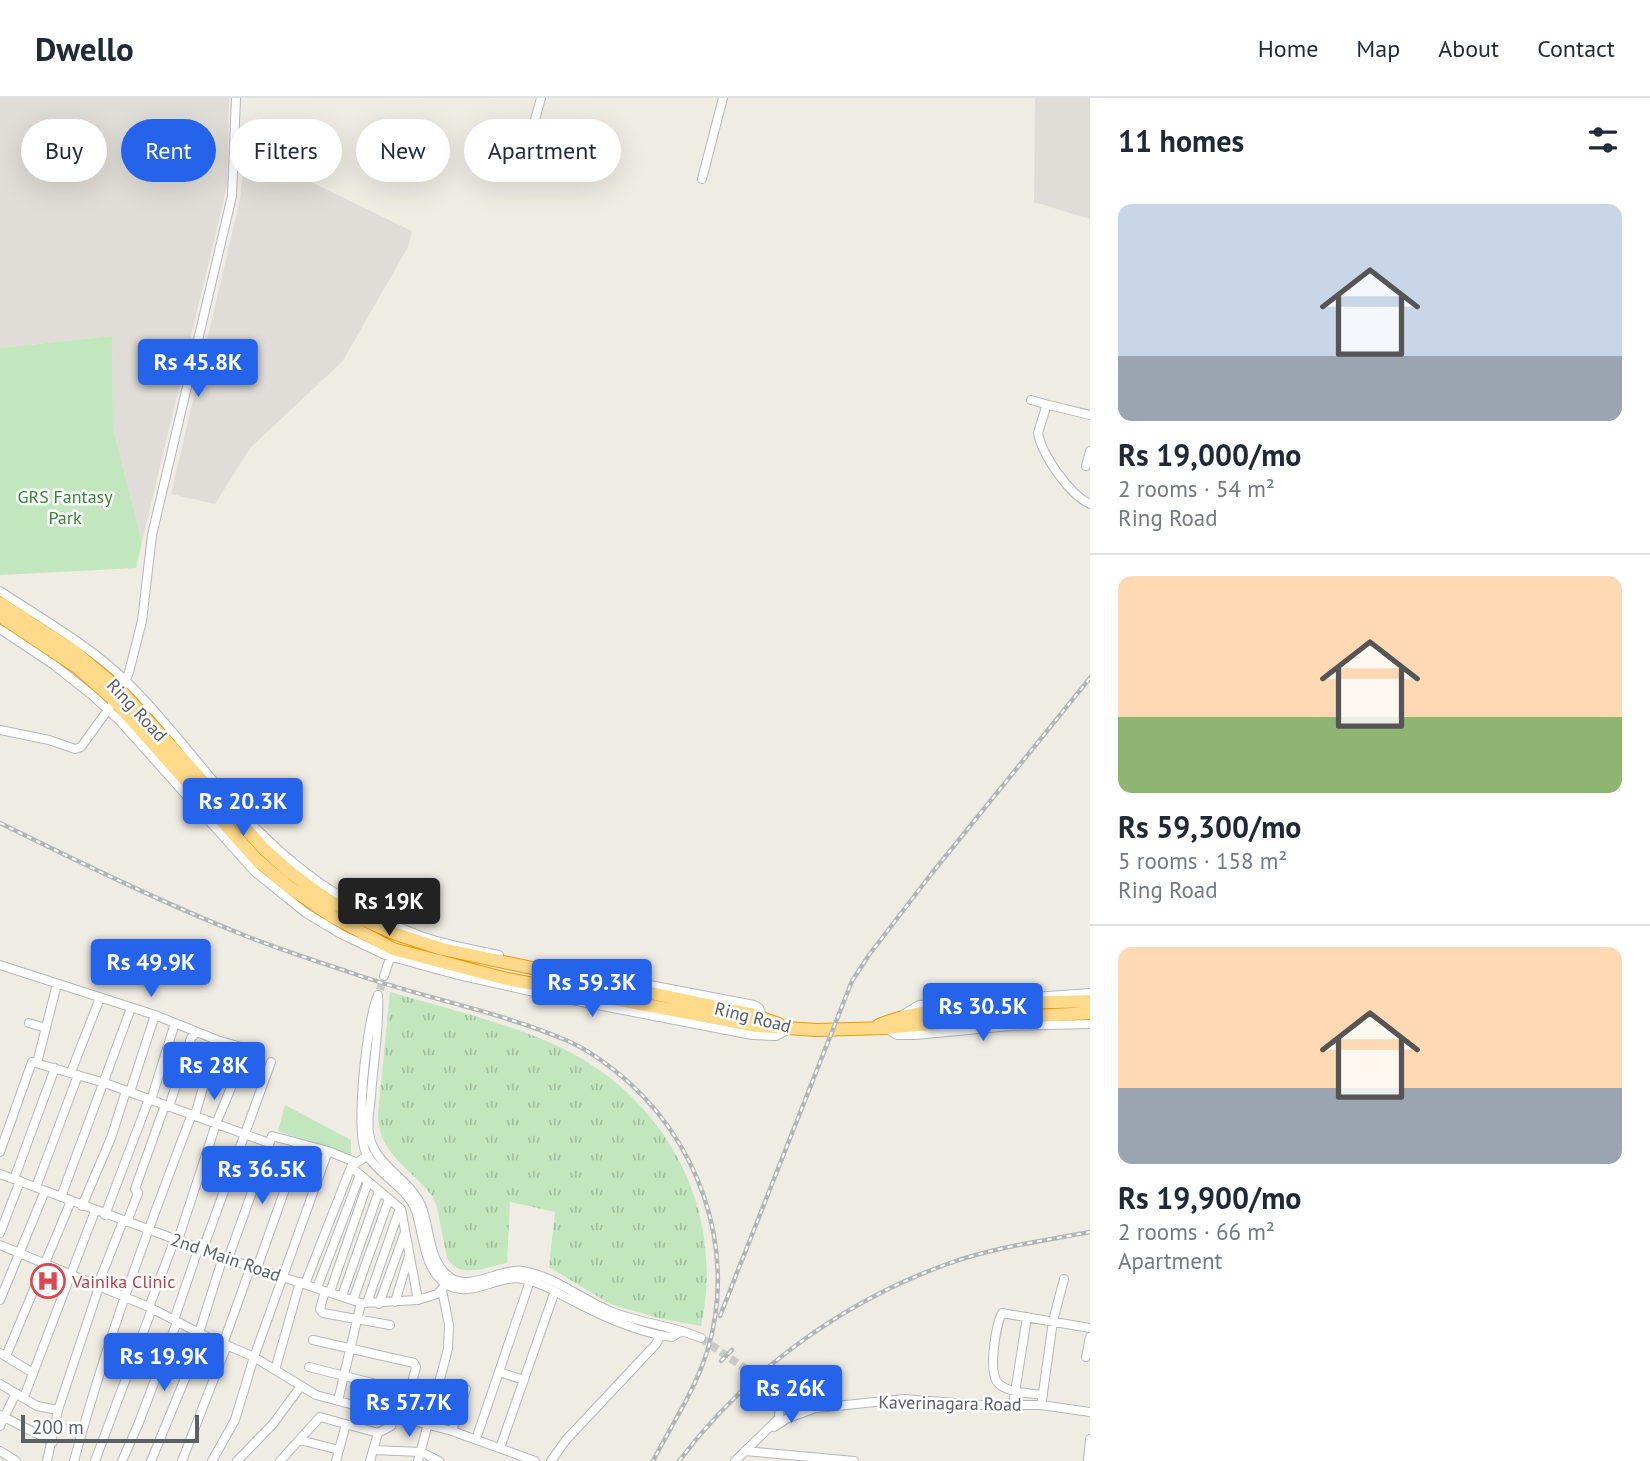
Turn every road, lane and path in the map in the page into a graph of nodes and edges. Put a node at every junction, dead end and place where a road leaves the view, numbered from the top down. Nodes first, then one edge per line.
1 (236, 98) edge
2 (541, 98) edge
3 (723, 98) edge
4 (535, 119) edge
5 (702, 179) dead end
6 (1031, 400) dead end
7 (1049, 405) junction
8 (1090, 415) edge
9 (1090, 451) edge
10 (1086, 466) dead end
11 (1090, 504) edge
12 (0, 591) edge
13 (0, 603) edge
14 (0, 615) edge
15 (0, 629) edge
16 (117, 695) junction
17 (0, 730) edge
18 (391, 953) junction
19 (0, 965) edge
20 (384, 976) tunnel mouth
21 (57, 984) junction
22 (1090, 993) edge
23 (100, 998) junction
24 (1090, 1001) edge
25 (131, 1008) junction
26 (1090, 1013) edge
27 (155, 1015) junction
28 (899, 1017) junction
29 (29, 1023) dead end
30 (175, 1023) junction
31 (1090, 1024) edge
32 (880, 1027) junction
33 (46, 1028) junction
34 (795, 1029) junction
35 (196, 1033) junction
36 (217, 1040) junction
37 (271, 1062) dead end
38 (34, 1064) junction
39 (55, 1068) junction
40 (75, 1074) junction
41 (238, 1075) dead end
42 (105, 1083) junction
43 (232, 1085) dead end
44 (128, 1092) junction
45 (150, 1099) junction
46 (167, 1106) junction
47 (193, 1115) junction
48 (216, 1124) junction
49 (244, 1133) junction
50 (272, 1140) junction
51 (302, 1144) junction
52 (328, 1151) junction
53 (0, 1152) edge
54 (368, 1155) junction
55 (353, 1165) junction
56 (0, 1174) edge
57 (360, 1175) junction
58 (17, 1180) junction
59 (368, 1182) junction
60 (41, 1189) junction
61 (379, 1191) junction
62 (61, 1197) junction
63 (389, 1199) junction
64 (71, 1201) junction
65 (82, 1206) junction
66 (400, 1208) junction
67 (95, 1211) junction
68 (105, 1214) junction
69 (125, 1221) junction
70 (148, 1229) junction
71 (406, 1230) junction
72 (0, 1233) edge
73 (176, 1239) junction
74 (0, 1245) edge
75 (201, 1248) junction
76 (410, 1253) junction
77 (20, 1254) junction
78 (226, 1258) junction
79 (45, 1264) junction
80 (254, 1267) junction
81 (70, 1275) junction
82 (283, 1276) junction
83 (1064, 1279) dead end
84 (530, 1281) junction
85 (303, 1283) junction
86 (447, 1284) junction
87 (98, 1287) junction
88 (324, 1290) junction
89 (555, 1291) junction
90 (342, 1296) junction
91 (124, 1298) junction
92 (0, 1300) edge
93 (418, 1300) junction
94 (360, 1302) junction
95 (395, 1302) junction
96 (379, 1304) junction
97 (150, 1308) junction
98 (1027, 1317) junction
99 (357, 1319) junction
100 (175, 1321) junction
101 (1052, 1321) junction
102 (390, 1325) dead end
103 (1090, 1328) edge
104 (680, 1332) junction
105 (201, 1334) junction
106 (661, 1335) junction
107 (1090, 1337) edge
108 (701, 1338) tunnel mouth
109 (313, 1340) dead end
110 (225, 1345) junction
111 (351, 1348) junction
112 (3, 1354) edge
113 (254, 1357) junction
114 (1086, 1357) dead end
115 (309, 1367) dead end
116 (275, 1370) junction
117 (499, 1372) junction
118 (33, 1373) junction
119 (344, 1375) junction
120 (524, 1380) junction
121 (762, 1381) tunnel mouth
122 (0, 1384) edge
123 (301, 1386) junction
124 (392, 1388) dead end
125 (773, 1388) junction
126 (466, 1389) dead end
127 (1016, 1391) junction
128 (20, 1395) junction
129 (1043, 1395) junction
130 (338, 1401) junction
131 (1013, 1405) junction
132 (1041, 1405) junction
133 (817, 1408) junction
134 (58, 1410) junction
135 (1090, 1412) edge
136 (2, 1416) edge
137 (399, 1417) junction
138 (346, 1424) junction
139 (427, 1424) junction
140 (0, 1426) edge
141 (769, 1430) junction
142 (452, 1431) junction
143 (378, 1433) junction
144 (476, 1439) junction
145 (1090, 1439) edge
146 (300, 1440) junction
147 (53, 1442) junction
148 (500, 1448) junction
149 (339, 1450) junction
150 (373, 1450) junction
151 (746, 1451) junction
152 (1, 1453) edge
153 (420, 1457) edge
154 (513, 1458) edge
155 (16, 1461) edge
156 (47, 1461) edge
157 (74, 1461) edge
158 (95, 1461) edge
159 (122, 1461) edge
160 (151, 1461) edge
161 (182, 1461) edge
162 (212, 1461) edge
163 (237, 1461) edge
164 (280, 1461) edge
165 (336, 1461) edge
166 (370, 1461) edge
167 (439, 1461) edge
168 (535, 1461) edge
169 (551, 1461) edge
170 (735, 1461) edge
171 (854, 1461) edge
172 (1087, 1461) edge

1 - 16 street
2 - 4 street
3 - 5 street
6 - 7 street
7 - 8 street
7 - 11 street
9 - 10 street
12 - 16 street
13 - 16 highway, Ring Road
14 - 16 highway, Ring Road
15 - 16 street
16 - 17 street
16 - 18 highway, Ring Road
16 - 34 highway, Ring Road
18 - 20 street
18 - 34 highway, Ring Road
19 - 21 street
21 - 23 street
21 - 33 street
22 - 28 street
23 - 25 street
23 - 40 street
24 - 28 highway, Ring Road
25 - 27 street
25 - 42 street
26 - 32 highway, Ring Road
27 - 30 street
27 - 44 street
28 - 32 highway, Ring Road
29 - 33 street
30 - 35 street
30 - 45 street
31 - 32 street
32 - 34 highway, Ring Road
33 - 38 street
35 - 36 street
35 - 46 street
36 - 41 street
36 - 47 street
37 - 49 street
38 - 39 street
38 - 53 street
39 - 40 street
39 - 58 street
40 - 42 street
40 - 60 street
42 - 44 street
42 - 62 street
43 - 48 street
44 - 45 street
44 - 65 street
45 - 46 street
45 - 68 street
46 - 47 street
46 - 69 street
47 - 48 street
47 - 70 street
48 - 49 street
48 - 73 street
49 - 50 street
49 - 75 street
50 - 51 street
50 - 78 street
51 - 52 street
51 - 80 street
52 - 55 street
52 - 82 street
54 - 55 street
54 - 86 street
54 - 86 street
55 - 57 street
55 - 85 street
56 - 58 street, 2nd Main Road
57 - 59 street
57 - 88 street
58 - 60 street, 2nd Main Road
58 - 72 street
59 - 61 street
59 - 88 street
60 - 62 street, 2nd Main Road
60 - 77 street
61 - 63 street
61 - 90 street
62 - 64 street, 2nd Main Road
63 - 66 street
63 - 94 street
64 - 65 street, 2nd Main Road
64 - 79 street
65 - 67 street, 2nd Main Road
66 - 71 street
66 - 94 street
67 - 68 street, 2nd Main Road
67 - 81 street
68 - 69 street, 2nd Main Road
69 - 70 street, 2nd Main Road
69 - 87 street
70 - 73 street, 2nd Main Road
70 - 91 street
71 - 76 street
71 - 96 street
73 - 75 street, 2nd Main Road
73 - 97 street
74 - 77 street
75 - 78 street, 2nd Main Road
75 - 100 street
76 - 93 street
76 - 95 street
77 - 79 street
77 - 92 street
78 - 80 street, 2nd Main Road
78 - 105 street
79 - 81 street
79 - 112 street
80 - 82 street, 2nd Main Road
80 - 110 street
81 - 87 street
81 - 118 street
82 - 85 street, 2nd Main Road
82 - 113 street
83 - 101 street
84 - 86 street
84 - 89 street
84 - 117 street
85 - 88 street, 2nd Main Road
85 - 116 street
86 - 93 street, 2nd Main Road
86 - 104 street
86 - 139 street
87 - 91 street
87 - 134 street
88 - 90 street, 2nd Main Road
88 - 99 street
89 - 106 street
89 - 120 street
90 - 94 street, 2nd Main Road
91 - 97 street
91 - 157 street
93 - 95 street, 2nd Main Road
94 - 96 street, 2nd Main Road
94 - 99 street
95 - 96 street, 2nd Main Road
97 - 100 street
97 - 158 street
98 - 101 street
98 - 127 street
98 - 127 street
99 - 102 street
99 - 111 street
100 - 105 street
100 - 159 street
101 - 103 street
101 - 129 street
104 - 106 street
104 - 108 street
105 - 110 street
105 - 160 street
106 - 169 street
107 - 114 street
109 - 111 street
110 - 113 street
110 - 161 street
111 - 119 street
111 - 137 street
112 - 118 street
113 - 116 street
113 - 162 street
115 - 119 street
116 - 123 street
117 - 120 street
117 - 144 street
118 - 128 street
119 - 124 street
119 - 130 street
120 - 148 street
121 - 125 street, Kaverinagara Road
122 - 128 street
123 - 130 street
123 - 163 street
125 - 133 street, Kaverinagara Road
125 - 141 street
126 - 142 street
127 - 129 street
127 - 131 street
128 - 134 street
128 - 136 street
129 - 132 street
130 - 137 street
131 - 132 street, Kaverinagara Road
131 - 133 street, Kaverinagara Road
132 - 135 street, Kaverinagara Road
133 - 141 street
134 - 147 street
136 - 140 street
136 - 147 street
137 - 139 street
137 - 143 street
138 - 143 street
138 - 146 street
138 - 149 street
139 - 142 street
139 - 153 street
141 - 151 street
142 - 144 street
143 - 150 street
144 - 148 street
145 - 172 street
146 - 149 street
146 - 164 street
147 - 156 street
148 - 154 street
149 - 165 street
150 - 153 street
150 - 166 street
151 - 170 street
151 - 171 street
152 - 155 street
153 - 167 street
154 - 168 street

